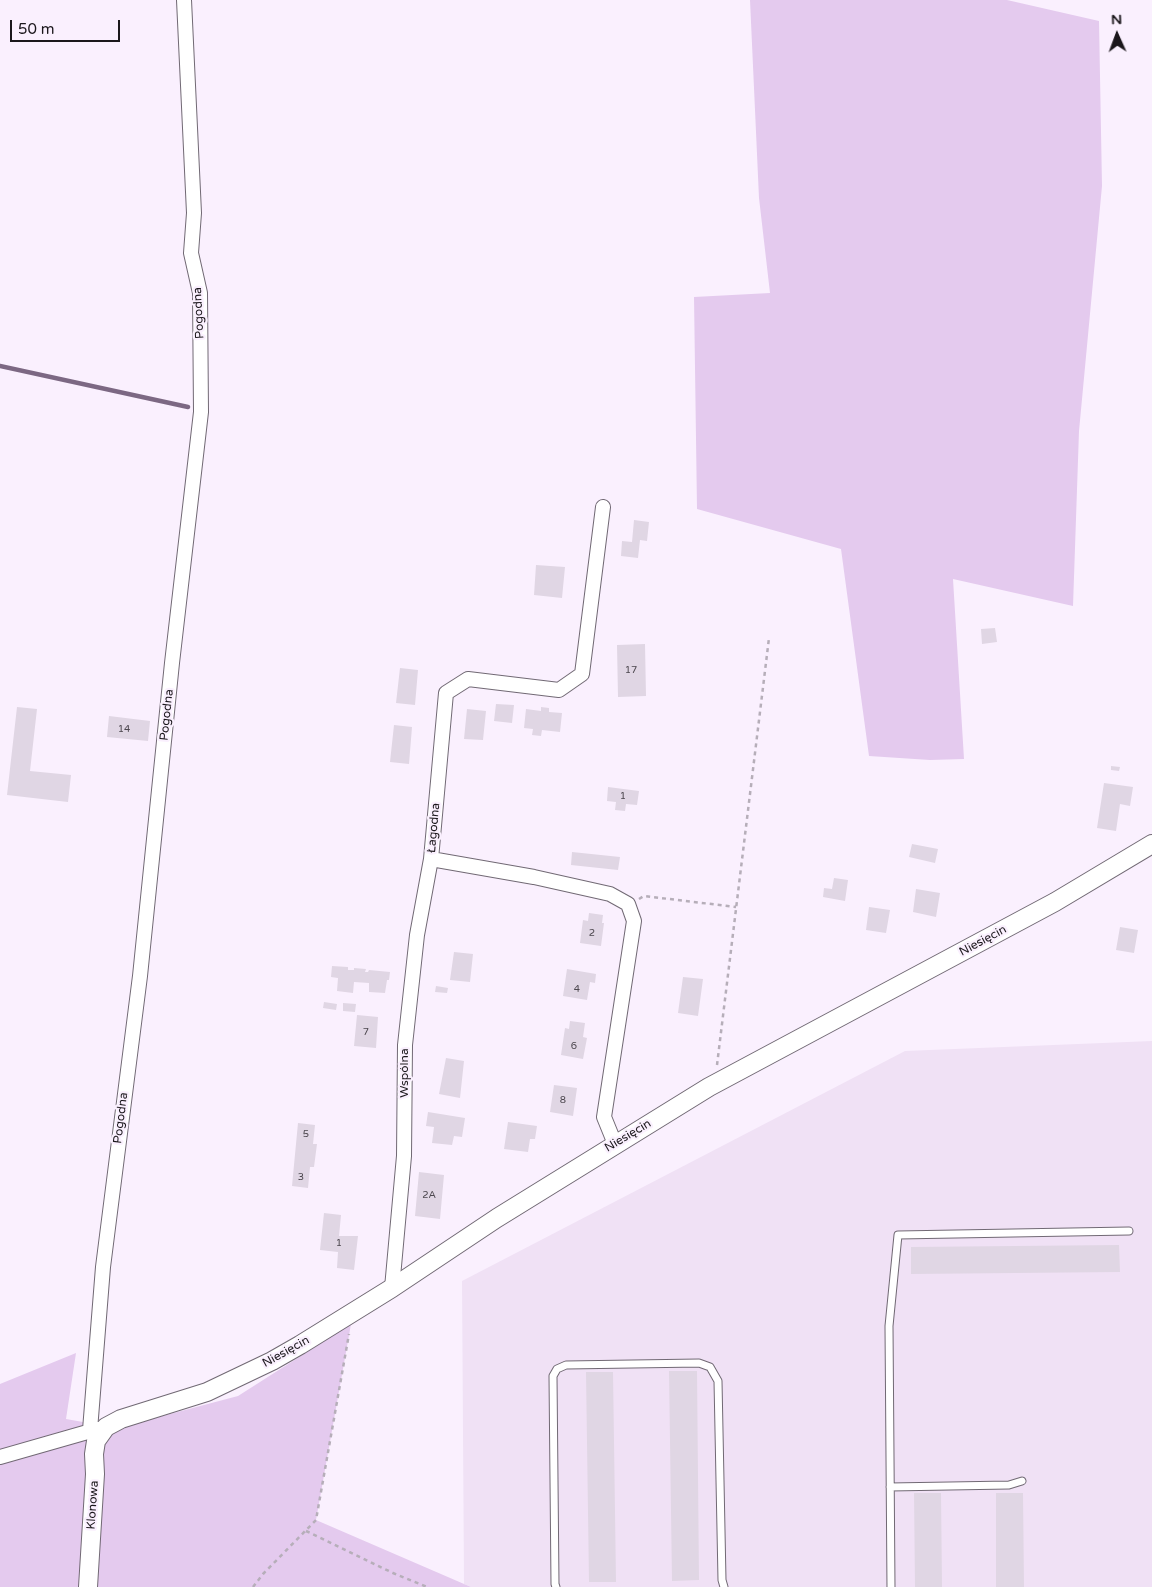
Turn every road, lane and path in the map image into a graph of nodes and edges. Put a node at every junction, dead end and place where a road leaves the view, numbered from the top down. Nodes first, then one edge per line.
1 (184, 0) edge
2 (603, 507) dead end
3 (769, 638) dead end
4 (1152, 844) edge
5 (431, 859) junction
6 (628, 904) junction
7 (736, 906) junction
8 (720, 1081) junction
9 (614, 1144) junction
10 (1129, 1231) dead end
11 (392, 1288) junction
12 (353, 1313) junction
13 (98, 1429) junction
14 (0, 1456) edge
15 (1022, 1481) dead end
16 (890, 1487) junction
17 (306, 1530) junction
18 (88, 1587) edge
19 (253, 1587) edge
20 (427, 1587) edge
21 (556, 1587) edge
22 (724, 1587) edge
23 (890, 1587) edge

1 - 13 street, Pogodna
2 - 5 street, Łagodna
3 - 7 path
4 - 8 street, Niesięcin
5 - 6 street, Łagodna
5 - 11 street, Wspólna
6 - 7 path
6 - 9 street
7 - 8 path
8 - 9 street, Niesięcin
9 - 11 street, Niesięcin
10 - 16 lane
11 - 12 street, Niesięcin
12 - 13 street, Niesięcin
12 - 17 path
13 - 14 street
13 - 18 street, Klonowa
15 - 16 lane
16 - 23 lane
17 - 19 path
17 - 20 path
21 - 22 lane

